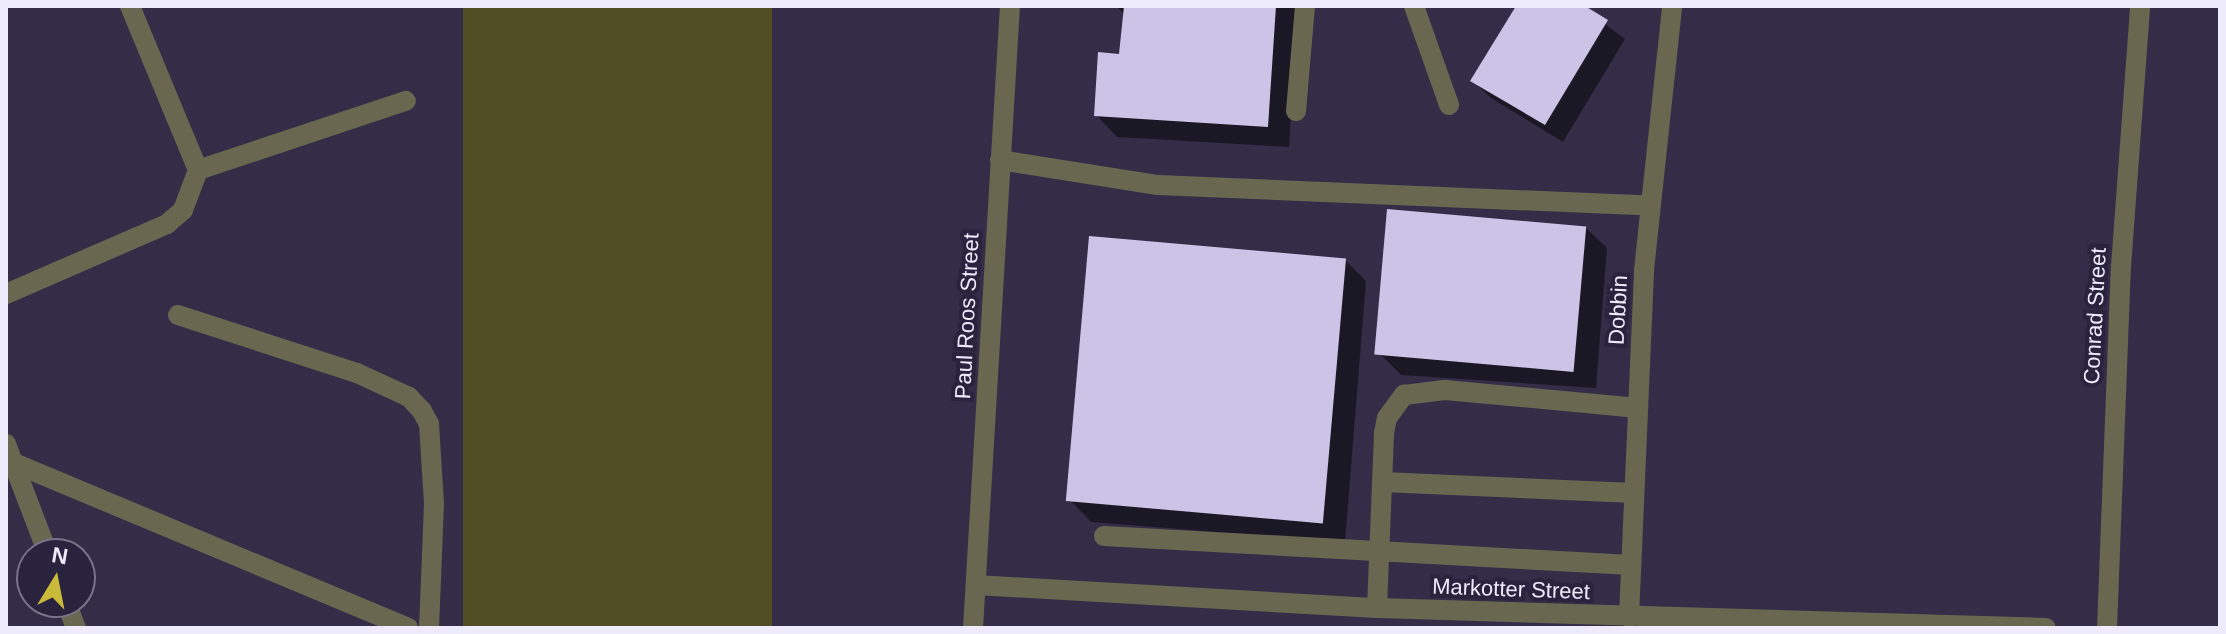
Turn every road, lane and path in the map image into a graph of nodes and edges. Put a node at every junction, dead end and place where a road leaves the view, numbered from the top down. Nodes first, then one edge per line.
1 (130, 6) edge
2 (1010, 6) edge
3 (1305, 6) edge
4 (1414, 6) edge
5 (1672, 6) edge
6 (2140, 6) edge
7 (406, 101) dead end
8 (1449, 105) dead end
9 (1296, 111) dead end
10 (1000, 160) junction
11 (198, 170) junction
12 (1650, 206) junction
13 (6, 294) edge
14 (178, 315) dead end
15 (1638, 408) junction
16 (6, 444) edge
17 (14, 463) junction
18 (1383, 482) junction
19 (1634, 493) junction
20 (1104, 536) dead end
21 (42, 538) edge
22 (1380, 552) junction
23 (1631, 565) junction
24 (976, 585) junction
25 (1377, 608) junction
26 (1629, 617) junction
27 (408, 628) edge
28 (429, 628) edge
29 (973, 628) edge
30 (2046, 628) edge
31 (2107, 628) edge

1 - 11 street
2 - 10 street, Paul Roos Street
3 - 9 street
4 - 8 street
5 - 12 street, Dobbin
6 - 31 street, Conrad Street
7 - 11 street
10 - 12 street
10 - 24 street, Paul Roos Street
11 - 13 street
12 - 15 street, Dobbin
14 - 28 street
15 - 18 street
15 - 19 street, Dobbin
16 - 17 street
17 - 21 street
17 - 27 street
18 - 19 street
18 - 22 street
19 - 23 street, Dobbin
20 - 22 street
22 - 23 street
22 - 25 street
23 - 26 street, Dobbin
24 - 25 street, Markotter Street
24 - 29 street, Paul Roos Street
25 - 26 street, Markotter Street
26 - 30 street, Markotter Street

